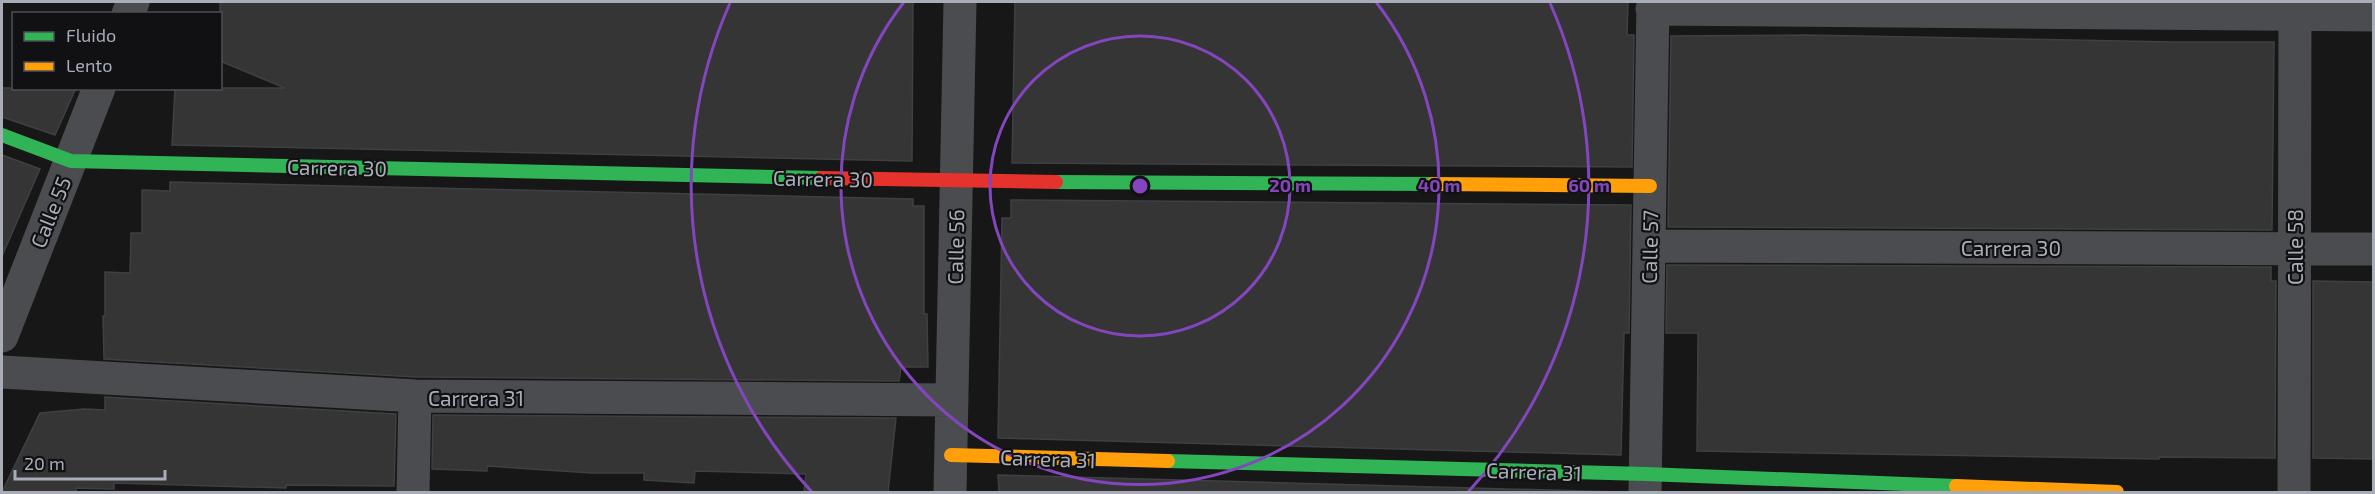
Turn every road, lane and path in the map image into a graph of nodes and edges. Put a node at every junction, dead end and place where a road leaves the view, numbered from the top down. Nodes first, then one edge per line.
1 (960, 2) edge
2 (1653, 5) edge
3 (2295, 8) edge
4 (2373, 15) edge
5 (98, 90) edge
6 (2, 135) edge
7 (71, 161) junction
8 (956, 181) junction
9 (1650, 186) junction
10 (1649, 246) junction
11 (2294, 249) junction
12 (2373, 249) edge
13 (2, 336) edge
14 (2, 372) edge
15 (415, 396) junction
16 (952, 400) junction
17 (951, 455) junction
18 (1646, 483) edge
19 (413, 492) edge
20 (950, 492) edge
21 (2117, 492) edge
22 (2294, 492) edge

1 - 8 street, Calle 56
2 - 3 street
2 - 9 street, Calle 57
3 - 4 street
3 - 11 street, Calle 58
5 - 7 street, Calle 55
6 - 7 street, Carrera 30
7 - 8 street, Carrera 30
7 - 13 street, Calle 55
8 - 9 street, Carrera 30
8 - 16 street, Calle 56
9 - 10 street, Calle 57
10 - 11 street, Carrera 30
10 - 18 street, Calle 57
11 - 12 street, Carrera 30
11 - 22 street, Calle 58
14 - 15 street, Carrera 31
15 - 16 street, Carrera 31
15 - 19 street
16 - 17 street, Calle 56
17 - 18 street, Carrera 31
17 - 20 street, Calle 56
18 - 21 street, Carrera 31

